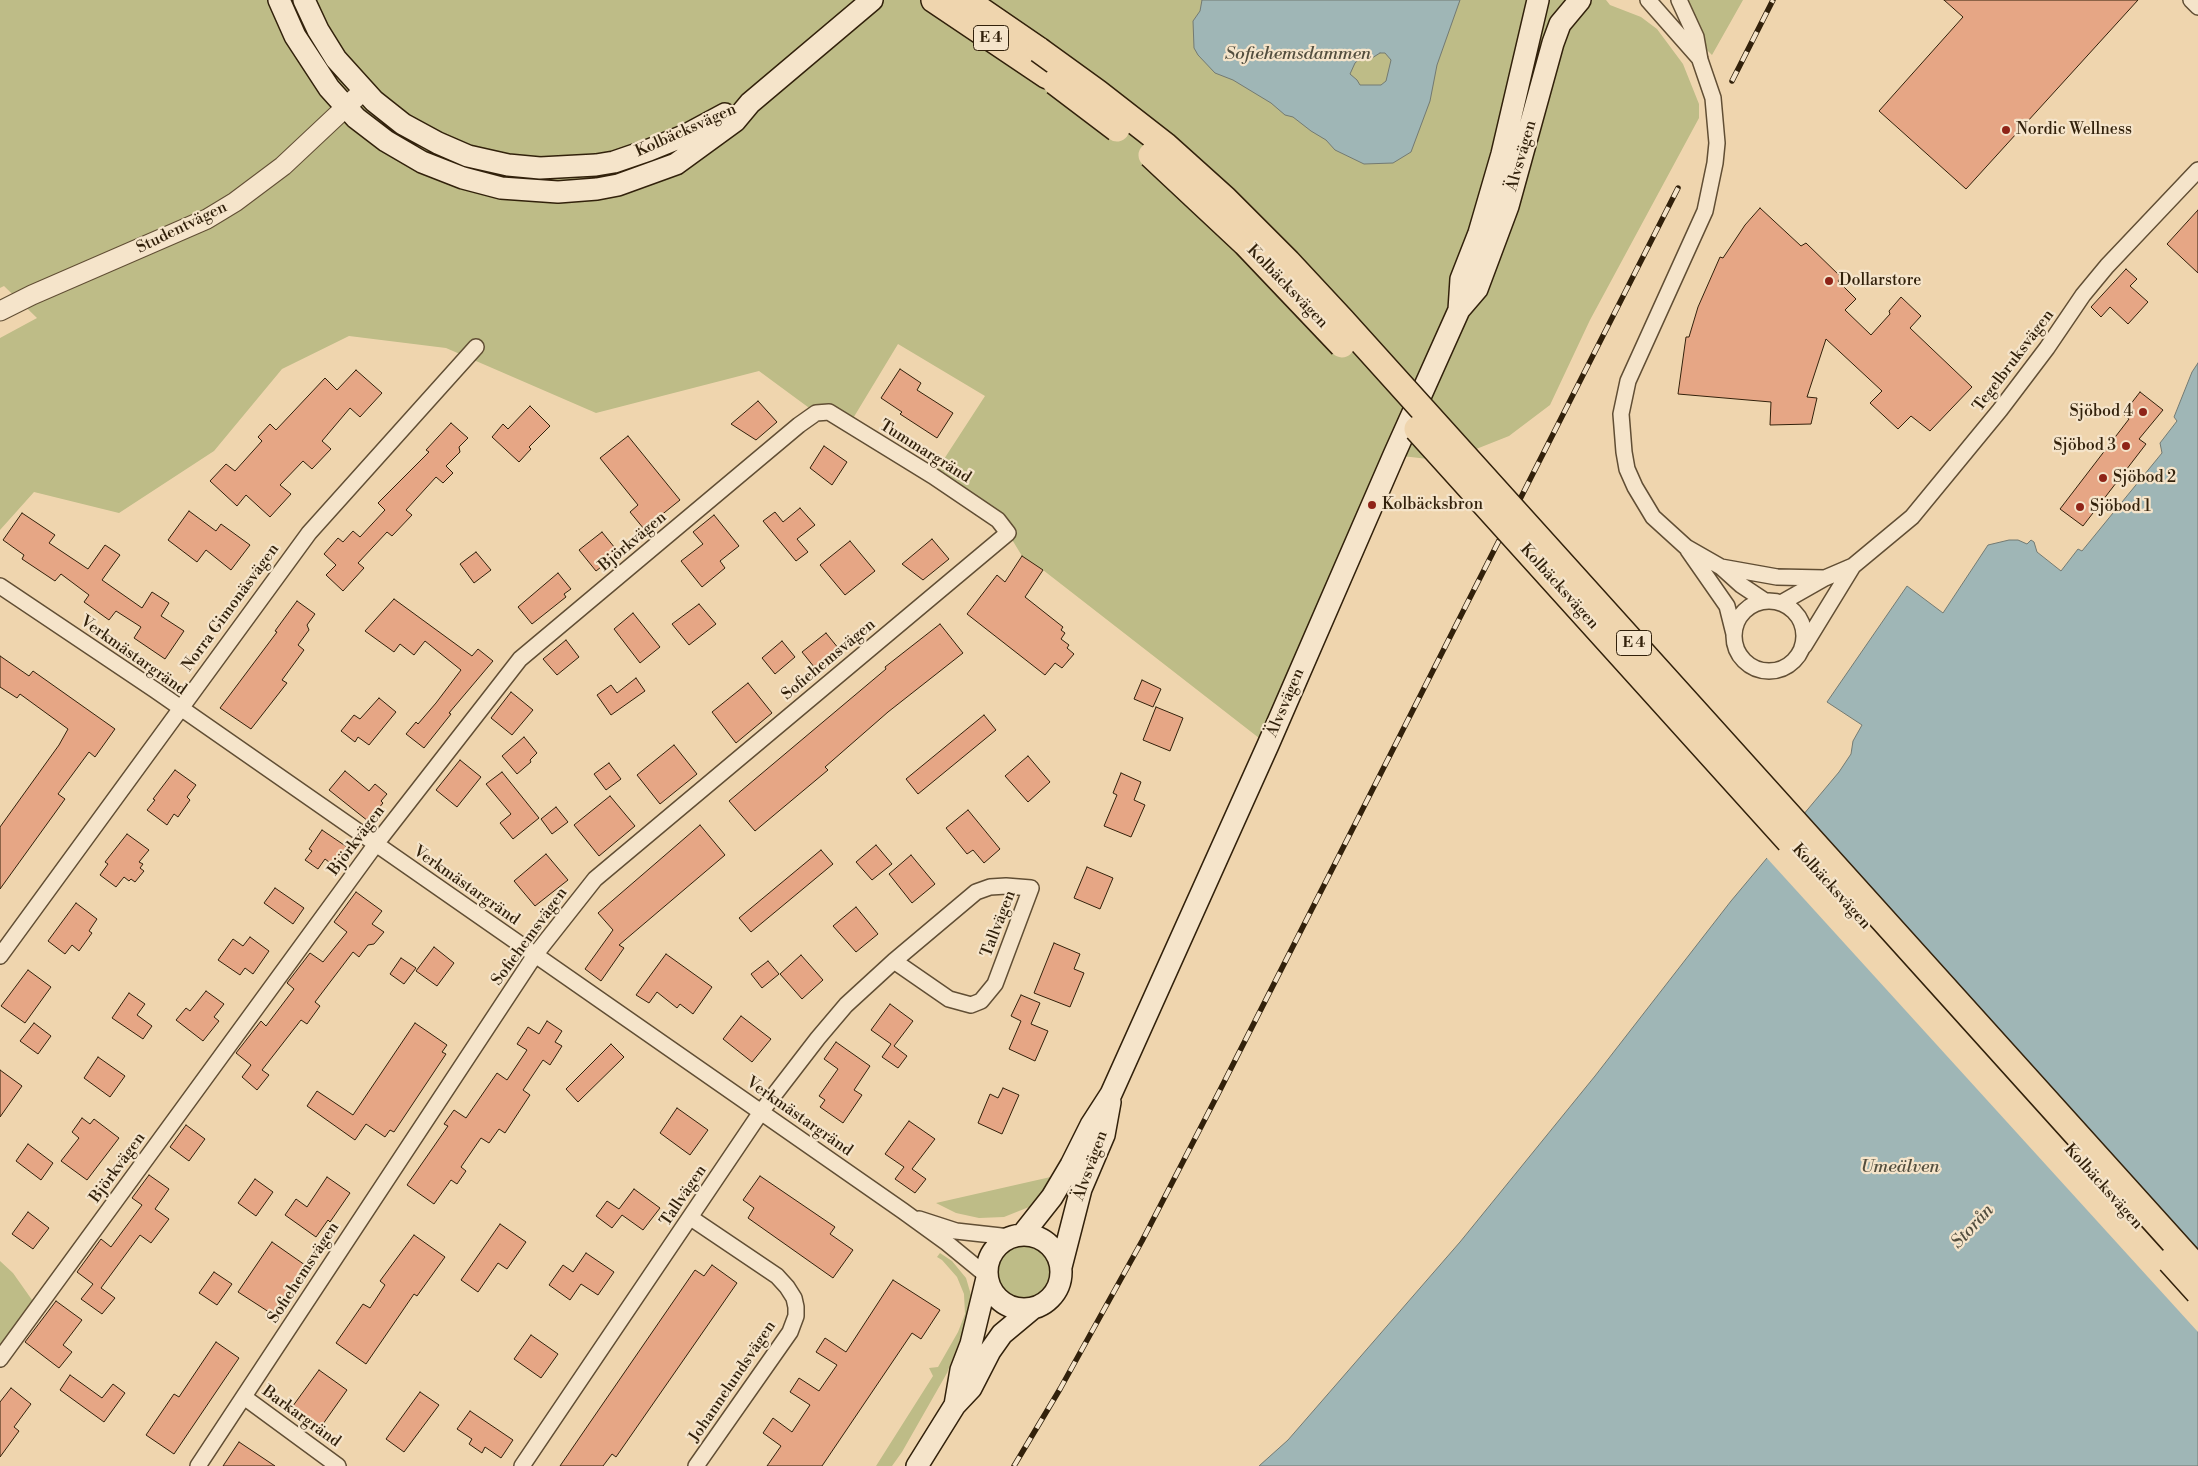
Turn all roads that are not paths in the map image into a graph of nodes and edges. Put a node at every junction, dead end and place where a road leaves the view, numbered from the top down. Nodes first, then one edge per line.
1 (279, 0) edge
2 (304, 0) edge
3 (872, 0) edge
4 (934, 0) edge
5 (966, 0) edge
6 (1538, 0) edge
7 (1580, 0) edge
8 (1648, 0) edge
9 (1679, 0) edge
10 (2191, 0) edge
11 (2198, 7) edge
12 (1700, 60) junction
13 (364, 90) junction
14 (750, 103) junction
15 (345, 107) junction
16 (2198, 170) edge
17 (1459, 310) junction
18 (0, 311) edge
19 (476, 347) dead end
20 (816, 413) joint
21 (1008, 533) joint
22 (1686, 547) junction
23 (1853, 566) junction
24 (1721, 567) junction
25 (1825, 578) junction
26 (0, 586) edge
27 (1765, 601) junction
28 (1781, 603) junction
29 (1734, 634) junction
30 (1802, 648) junction
31 (179, 709) junction
32 (376, 844) junction
33 (535, 955) junction
34 (0, 956) edge
35 (894, 961) junction
36 (1111, 1094) junction
37 (761, 1112) junction
38 (912, 1217) junction
39 (690, 1218) junction
40 (1016, 1236) junction
41 (1061, 1267) junction
42 (2198, 1269) edge
43 (987, 1277) junction
44 (2198, 1292) edge
45 (1032, 1309) junction
46 (0, 1358) edge
47 (244, 1397) junction
48 (955, 1405) junction
49 (198, 1466) edge
50 (338, 1466) edge
51 (522, 1466) edge
52 (696, 1466) edge
53 (917, 1466) edge

1 - 15 main road, Kolbäcksvägen
2 - 13 main road, Kolbäcksvägen
3 - 14 main road, Kolbäcksvägen
4 - 44 highway, Kolbäcksvägen / E 4, bridge
5 - 42 highway, Kolbäcksvägen / E 4, bridge
6 - 17 main road, Älvsvägen
7 - 17 main road, Älvsvägen
8 - 12 street
9 - 12 street
10 - 11 street
12 - 22 street
13 - 14 main road, Kolbäcksvägen
13 - 15 street, Studentvägen
14 - 15 main road, Kolbäcksvägen
15 - 18 street, Studentvägen
16 - 23 street, Tegelbruksvägen
17 - 36 main road, Älvsvägen
19 - 31 street, Norra Gimonäsvägen
20 - 21 street, Tummargränd
20 - 32 street, Björkvägen
21 - 33 street, Sofiehemsvägen
22 - 24 street
22 - 29 street
23 - 25 street, Tegelbruksvägen
23 - 30 street, Tegelbruksvägen
24 - 25 street, Tegelbruksvägen
24 - 27 street
25 - 28 street
26 - 31 street, Verkmästargränd
27 - 28 street
27 - 29 street
28 - 30 street
29 - 30 street
31 - 32 street, Verkmästargränd
31 - 34 street, Norra Gimonäsvägen
32 - 33 street, Verkmästargränd
32 - 46 street, Björkvägen
33 - 37 street, Verkmästargränd
33 - 47 street, Sofiehemsvägen
35 - 35 street, Tallvägen
35 - 37 street, Tallvägen
36 - 40 main road, Älvsvägen
36 - 41 main road, Älvsvägen
37 - 38 street, Verkmästargränd
37 - 39 street, Tallvägen
38 - 40 street, Verkmästargränd
38 - 43 street, Verkmästargränd
39 - 51 street, Tallvägen
39 - 52 street, Johannelundsvägen
40 - 41 main road
40 - 43 main road
41 - 45 main road
43 - 45 main road
43 - 48 main road
45 - 48 main road
47 - 49 street, Sofiehemsvägen
47 - 50 street, Barkargränd
48 - 53 main road

